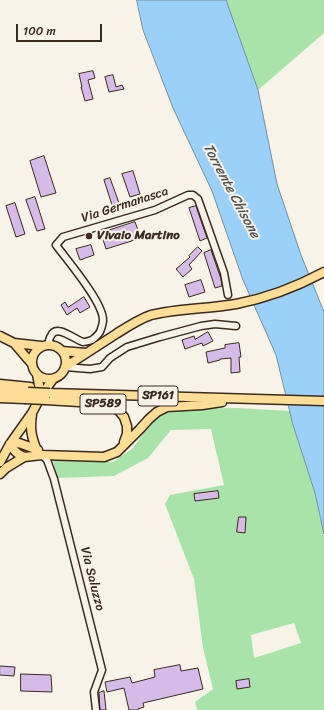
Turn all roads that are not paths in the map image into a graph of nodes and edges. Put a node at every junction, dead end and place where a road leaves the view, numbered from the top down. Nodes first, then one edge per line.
1 (324, 272) edge
2 (228, 295) dead end
3 (236, 326) dead end
4 (0, 336) edge
5 (14, 343) junction
6 (45, 345) junction
7 (62, 351) junction
8 (86, 353) junction
9 (32, 364) junction
10 (65, 367) junction
11 (37, 374) junction
12 (53, 379) junction
13 (0, 384) edge
14 (0, 392) edge
15 (28, 393) junction
16 (47, 395) junction
17 (0, 398) edge
18 (241, 399) junction
19 (324, 401) edge
20 (32, 413) junction
21 (10, 444) junction
22 (122, 447) junction
23 (36, 448) junction
24 (42, 455) junction
25 (24, 457) junction
26 (0, 462) edge
27 (0, 474) edge
28 (96, 710) edge

1 - 8 main road
2 - 6 street, Via Germanasca
3 - 10 street
4 - 5 main road
5 - 6 main road
5 - 9 main road
6 - 7 main road
6 - 9 main road
7 - 8 main road
7 - 10 main road
8 - 10 main road
9 - 11 main road
10 - 12 main road
11 - 12 main road
11 - 16 main road
12 - 16 main road
13 - 15 main road
14 - 15 main road, SP161
15 - 16 main road, SP161, bridge
15 - 17 main road
16 - 18 main road, SP161
16 - 20 main road
16 - 22 main road, SP589
18 - 19 main road, SP161
18 - 22 main road
20 - 21 main road
20 - 23 main road
21 - 23 main road
21 - 25 main road
21 - 26 main road
22 - 24 main road
23 - 24 main road
24 - 25 main road
24 - 28 street, Via Saluzzo
25 - 27 main road

